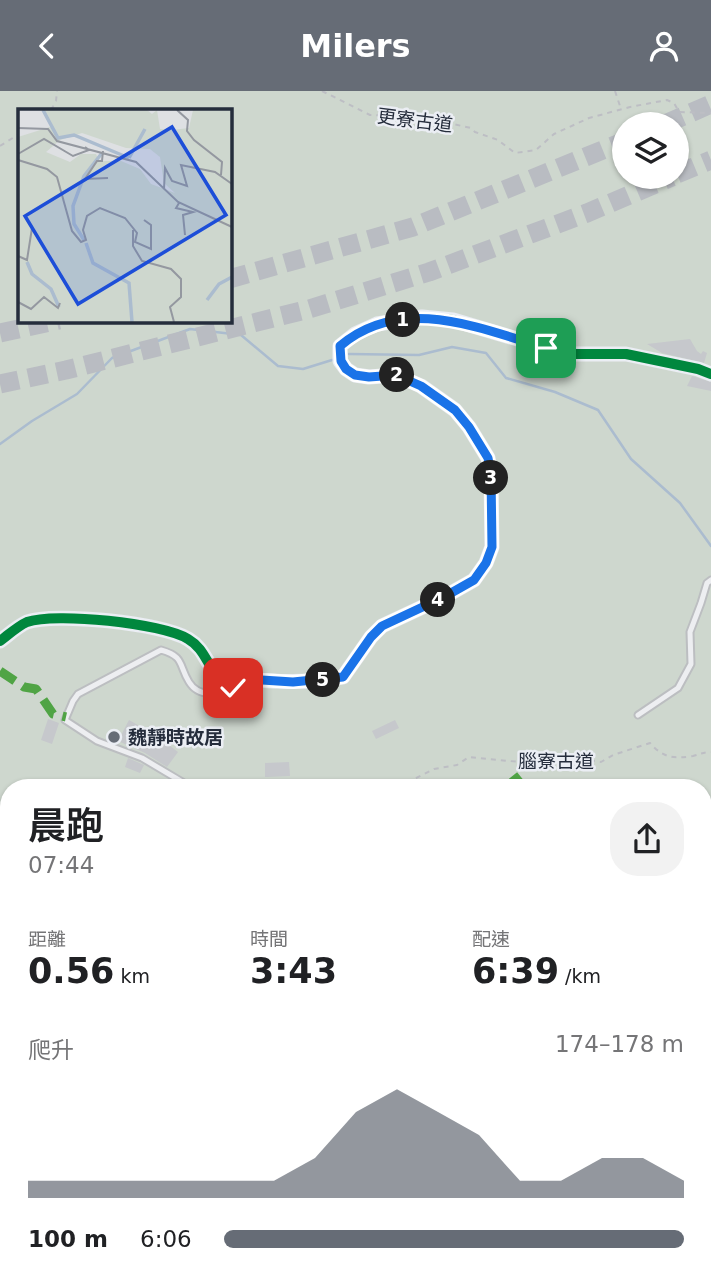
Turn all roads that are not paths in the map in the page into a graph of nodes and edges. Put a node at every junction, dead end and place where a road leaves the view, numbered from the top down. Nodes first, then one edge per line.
1 (711, 374) edge
2 (711, 580) edge
3 (0, 641) edge
4 (248, 679) junction
5 (638, 715) dead end
6 (177, 779) edge

1 - 4 street
2 - 5 lane
3 - 4 street
4 - 6 lane

